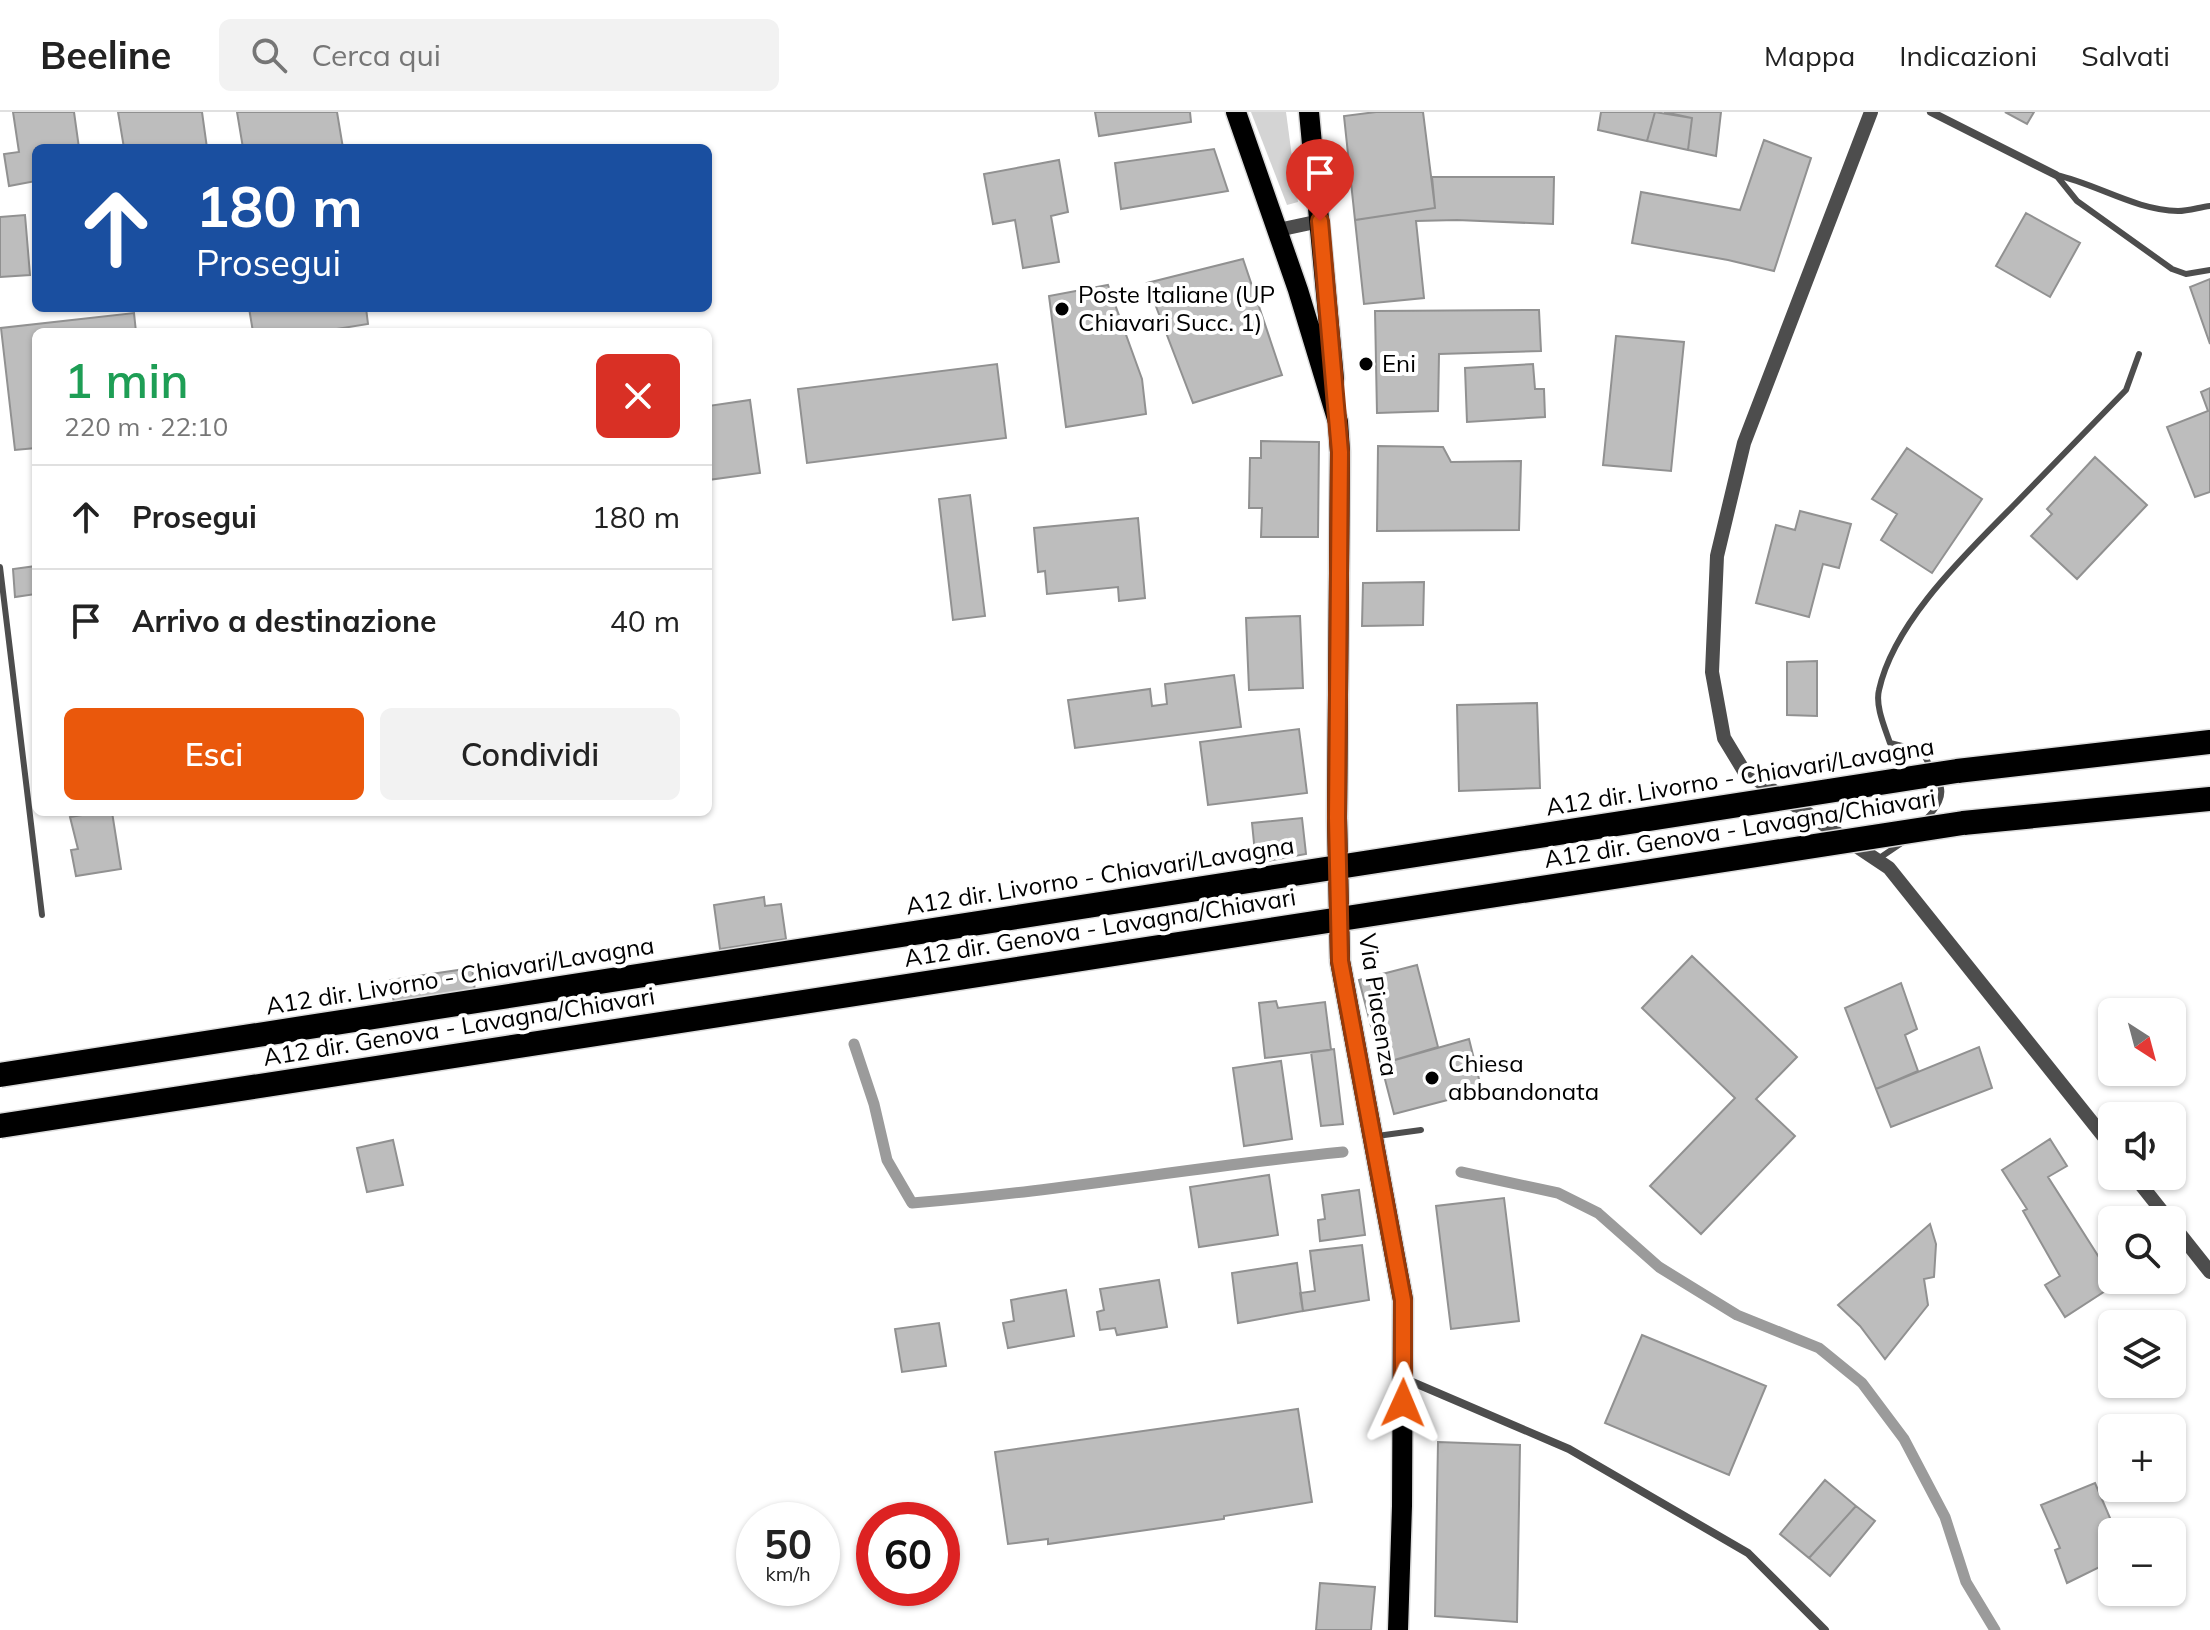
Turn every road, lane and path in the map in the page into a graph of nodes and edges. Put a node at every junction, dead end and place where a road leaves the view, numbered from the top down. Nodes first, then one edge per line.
1 (1236, 112) edge
2 (1309, 112) edge
3 (1871, 112) edge
4 (1931, 112) edge
5 (2056, 175) junction
6 (2210, 206) edge
7 (1320, 221) junction
8 (1278, 230) junction
9 (2210, 270) edge
10 (2139, 354) dead end
11 (1338, 422) junction
12 (0, 567) edge
13 (2210, 742) edge
14 (2210, 799) edge
15 (1878, 859) junction
16 (42, 915) dead end
17 (0, 1075) edge
18 (0, 1126) edge
19 (2098, 1129) edge
20 (1421, 1130) dead end
21 (1374, 1137) junction
22 (2145, 1190) edge
23 (2157, 1206) edge
24 (2186, 1242) edge
25 (2210, 1272) edge
26 (1403, 1378) junction
27 (1398, 1630) edge
28 (1825, 1630) edge

1 - 8 main road, Via Piacenza
2 - 7 main road
3 - 15 street
4 - 5 street
5 - 6 lane
5 - 9 lane
7 - 8 street
7 - 11 main road
8 - 11 main road, Via Piacenza
10 - 15 lane
11 - 21 main road, Via Piacenza
12 - 16 lane
13 - 17 highway, A12 dir. Livorno - Chiavari/Lavagna, bridge
14 - 18 highway, A12 dir. Genova - Lavagna/Chiavari, bridge
15 - 19 street
20 - 21 lane
21 - 26 main road, Via Piacenza
22 - 23 street
24 - 25 street
26 - 27 main road, Via Piacenza
26 - 28 street

